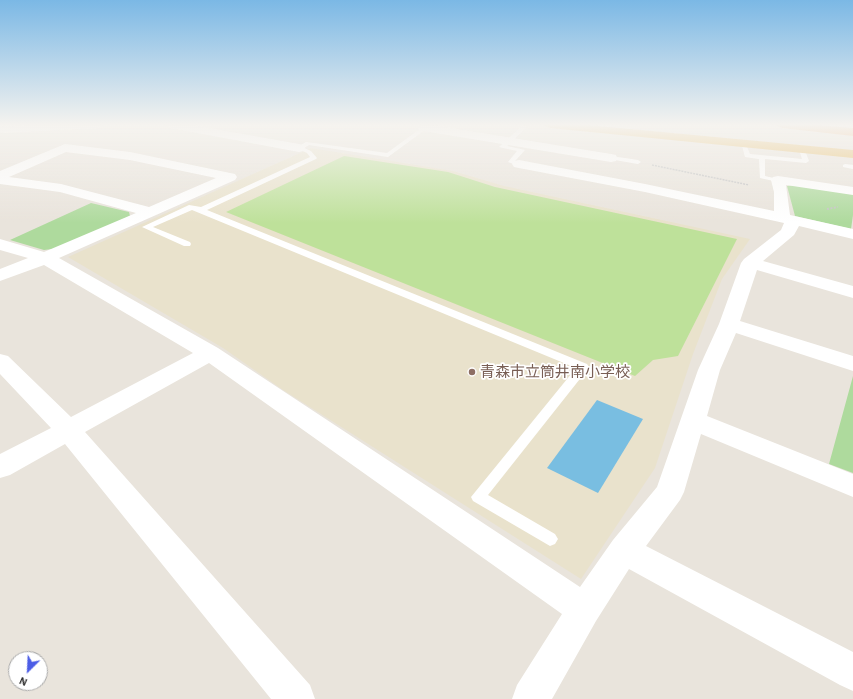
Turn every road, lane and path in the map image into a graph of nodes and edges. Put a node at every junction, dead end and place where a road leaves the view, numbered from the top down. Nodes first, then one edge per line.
1 (762, 157) edge
2 (43, 158) edge
3 (137, 158) edge
4 (314, 158) edge
5 (515, 158) edge
6 (611, 158) joint
7 (769, 158) edge
8 (805, 158) edge
9 (638, 162) joint
10 (519, 164) joint
11 (845, 166) dead end
12 (853, 167) edge
13 (0, 176) edge
14 (593, 177) junction
15 (0, 180) edge
16 (780, 186) junction
17 (853, 191) edge
18 (201, 210) junction
19 (150, 212) junction
20 (788, 219) junction
21 (853, 234) edge
22 (0, 244) edge
23 (186, 244) dead end
24 (45, 258) junction
25 (750, 263) junction
26 (0, 275) edge
27 (853, 292) edge
28 (729, 324) junction
29 (210, 353) junction
30 (0, 362) edge
31 (853, 364) edge
32 (694, 421) junction
33 (68, 430) junction
34 (0, 467) edge
35 (853, 486) edge
36 (550, 539) dead end
37 (624, 550) junction
38 (584, 609) junction
39 (853, 672) edge
40 (296, 699) edge
41 (530, 699) edge

1 - 16 lane
2 - 13 street
3 - 19 street
4 - 18 lane
5 - 10 lane
6 - 9 lane
6 - 14 street
7 - 8 lane
9 - 16 path
10 - 14 street
11 - 12 lane
14 - 20 street
15 - 19 street
16 - 17 street
16 - 20 street
18 - 23 lane
18 - 36 lane
19 - 24 street
20 - 21 street
20 - 25 street
22 - 24 street
24 - 26 street
24 - 29 street
25 - 27 street
25 - 28 street
28 - 31 street
28 - 32 street
29 - 33 street
29 - 38 street
30 - 33 street
32 - 35 street
32 - 37 street
33 - 34 street
33 - 40 street
37 - 38 street
37 - 39 street
38 - 41 street

